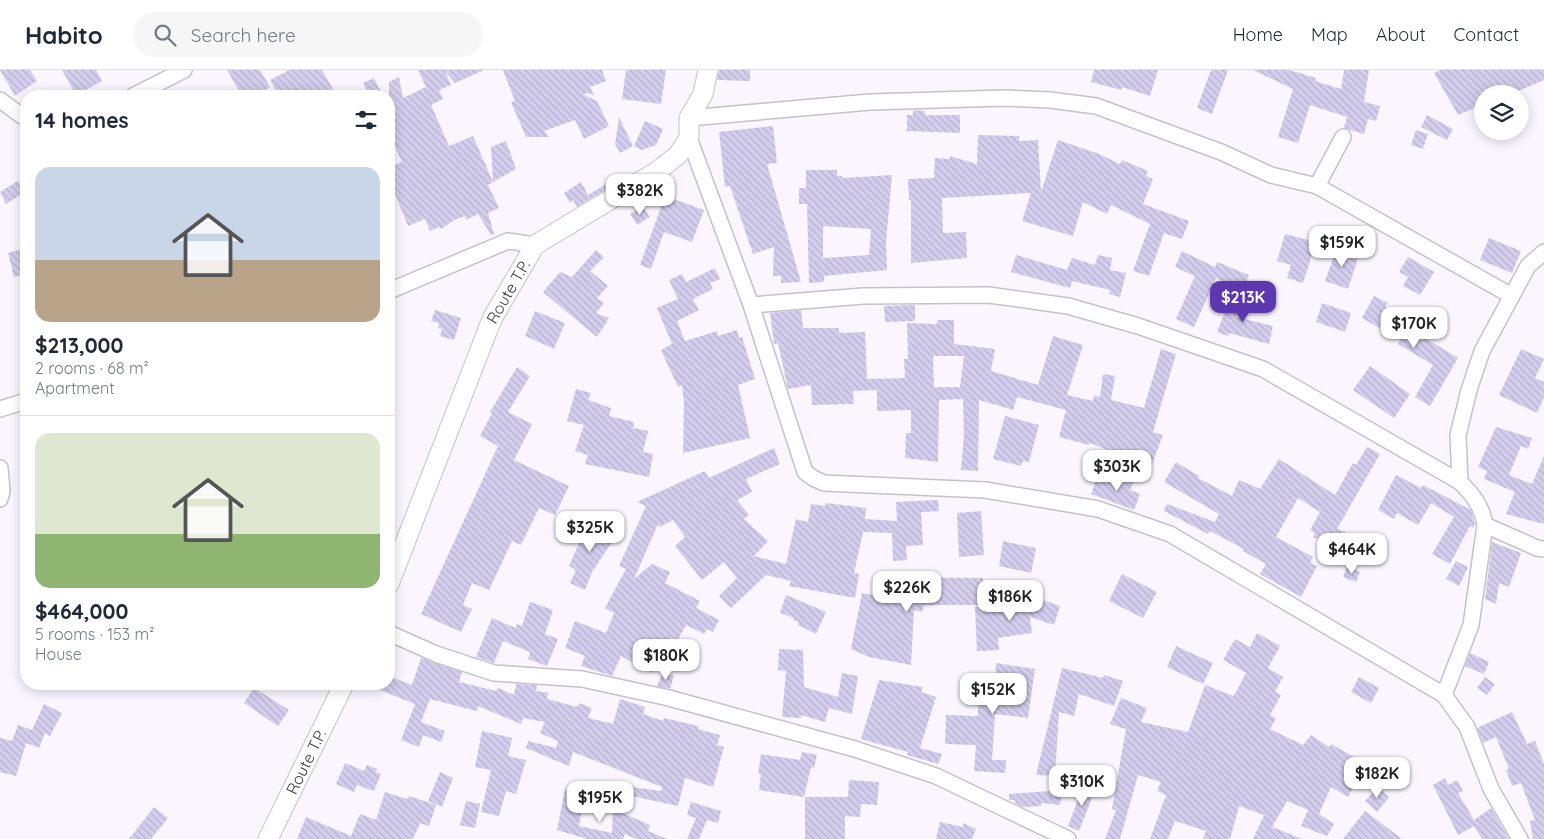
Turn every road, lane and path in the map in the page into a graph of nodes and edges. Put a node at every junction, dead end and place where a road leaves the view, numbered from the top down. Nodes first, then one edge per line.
1 (184, 70) edge
2 (708, 70) edge
3 (145, 90) edge
4 (0, 100) edge
5 (20, 115) edge
6 (690, 118) junction
7 (1343, 137) dead end
8 (688, 138) junction
9 (1317, 186) junction
10 (535, 245) junction
11 (1544, 252) edge
12 (395, 288) edge
13 (1510, 295) junction
14 (751, 305) junction
15 (20, 403) edge
16 (0, 409) edge
17 (0, 468) edge
18 (1460, 482) junction
19 (0, 499) edge
20 (1485, 525) junction
21 (1544, 549) edge
22 (395, 569) edge
23 (395, 636) edge
24 (341, 690) edge
25 (1444, 696) junction
26 (271, 838) edge
27 (1068, 839) edge
28 (1520, 839) edge

1 - 3 street
2 - 6 street, Route T.P.
4 - 5 street
6 - 8 street, Route T.P.
6 - 9 street
7 - 9 street
8 - 10 street, Route T.P.
8 - 14 street
9 - 13 street
10 - 12 street
10 - 22 street, Route T.P.
11 - 13 street
13 - 18 street
14 - 18 street
14 - 25 street
15 - 16 street
17 - 19 street
18 - 20 street
20 - 21 street
20 - 25 street
23 - 27 street
24 - 26 street, Route T.P.
25 - 28 street

